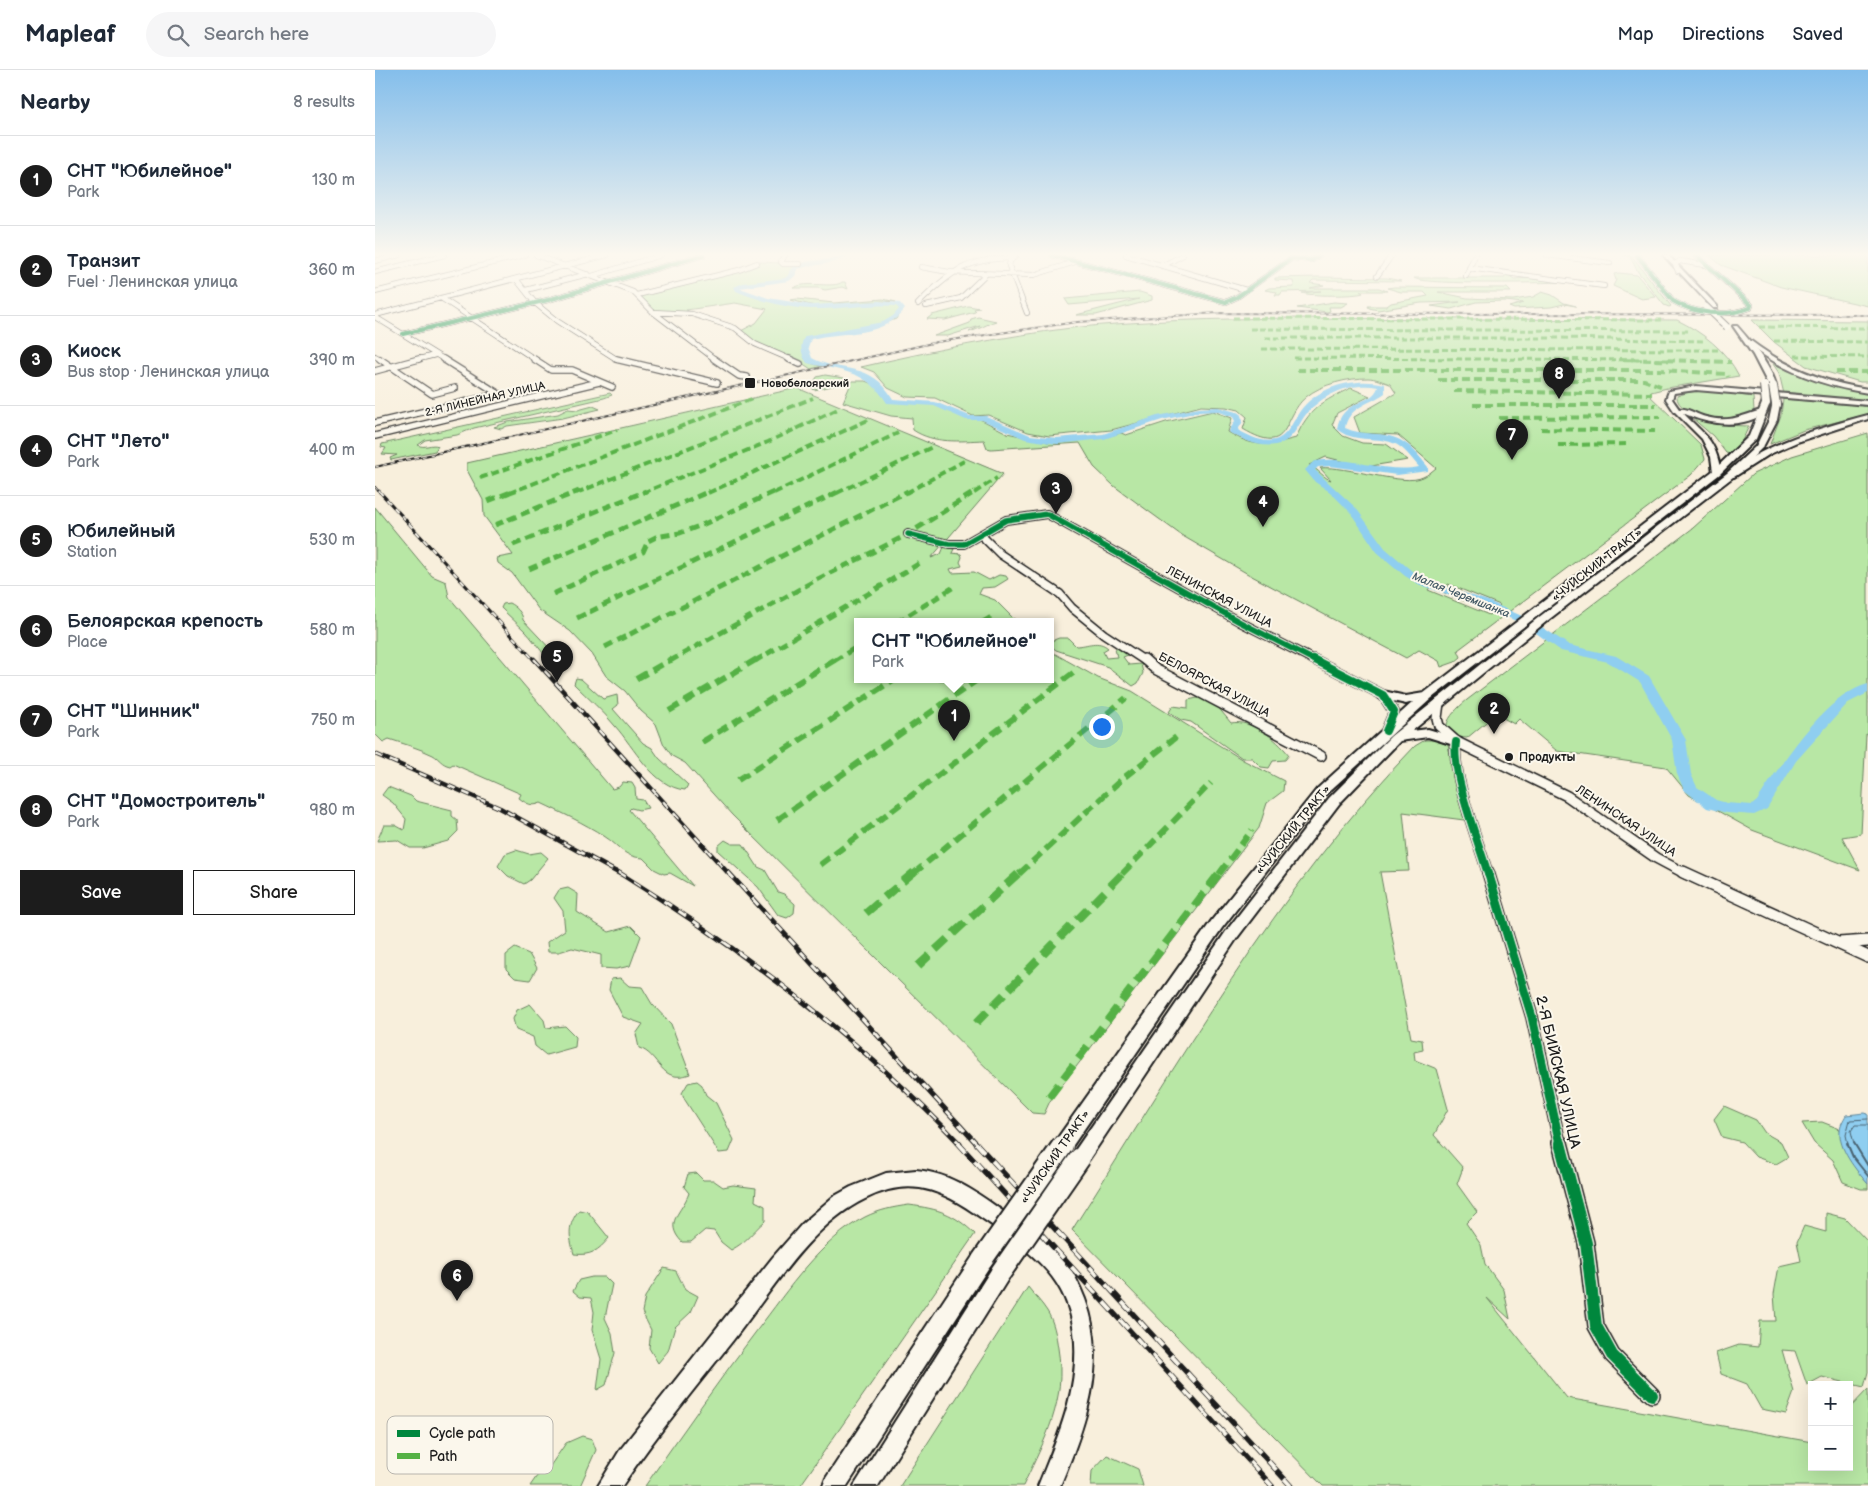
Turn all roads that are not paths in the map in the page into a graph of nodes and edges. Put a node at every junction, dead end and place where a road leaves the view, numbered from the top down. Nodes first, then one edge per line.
1 (383, 321) edge
2 (455, 321) edge
3 (477, 321) edge
4 (557, 321) edge
5 (665, 321) edge
6 (714, 321) edge
7 (1724, 321) edge
8 (1726, 321) edge
9 (1731, 327) junction
10 (403, 334) junction
11 (1749, 342) junction
12 (435, 355) junction
13 (375, 356) edge
14 (800, 364) dead end
15 (391, 367) junction
16 (375, 371) edge
17 (747, 377) dead end
18 (599, 382) junction
19 (717, 383) dead end
20 (612, 387) dead end
21 (455, 388) dead end
22 (1868, 391) edge
23 (1670, 402) junction
24 (1868, 403) edge
25 (1765, 406) junction
26 (1868, 417) edge
27 (375, 424) edge
28 (375, 436) edge
29 (1717, 472) junction
30 (1730, 476) junction
31 (908, 534) dead end
32 (982, 536) junction
33 (1538, 617) junction
34 (1515, 635) junction
35 (1383, 695) junction
36 (1428, 695) junction
37 (1439, 704) junction
38 (1391, 735) junction
39 (1456, 742) junction
40 (1321, 756) dead end
41 (1868, 941) edge
42 (1837, 943) junction
43 (1868, 957) edge
44 (1652, 1395) dead end
45 (609, 1486) edge
46 (834, 1486) edge
47 (865, 1486) edge
48 (1049, 1486) edge

1 - 10 street, 2-Я ЛИНЕЙНАЯ УЛИЦА
2 - 10 street
3 - 18 street
4 - 19 street
5 - 17 street
6 - 14 street
7 - 9 highway, «ЧУЙСКИЙ ТРАКТ», bridge
8 - 9 highway, «ЧУЙСКИЙ ТРАКТ»
9 - 11 highway, «ЧУЙСКИЙ ТРАКТ»
9 - 25 highway, «ЧУЙСКИЙ ТРАКТ», bridge
10 - 12 street, 2-Я ЛИНЕЙНАЯ УЛИЦА
11 - 22 main road
11 - 30 highway, «ЧУЙСКИЙ ТРАКТ», bridge
12 - 15 street
12 - 27 street, 2-Я ЛИНЕЙНАЯ УЛИЦА
13 - 15 street, 2-Я ЛИНЕЙНАЯ УЛИЦА
15 - 16 street
15 - 21 street, 2-Я ЛИНЕЙНАЯ УЛИЦА
18 - 20 street
18 - 28 street, 2-Я ЛИНЕЙНАЯ УЛИЦА
23 - 24 main road
23 - 25 main road
23 - 29 main road
25 - 29 highway, «ЧУЙСКИЙ ТРАКТ»
26 - 30 main road
29 - 33 highway, «ЧУЙСКИЙ ТРАКТ»
30 - 33 highway, «ЧУЙСКИЙ ТРАКТ»
31 - 32 street
32 - 35 street, ЛЕНИНСКАЯ УЛИЦА
32 - 40 street, БЕЛОЯРСКАЯ УЛИЦА
33 - 34 highway, «ЧУЙСКИЙ ТРАКТ»
34 - 36 highway, «ЧУЙСКИЙ ТРАКТ»
34 - 37 highway, «ЧУЙСКИЙ ТРАКТ»
35 - 36 highway
35 - 38 street
36 - 38 highway, «ЧУЙСКИЙ ТРАКТ»
37 - 38 highway, «ЧУЙСКИЙ ТРАКТ»
37 - 39 street, ЛЕНИНСКАЯ УЛИЦА
38 - 39 highway
38 - 46 highway, «ЧУЙСКИЙ ТРАКТ», bridge
38 - 47 highway, «ЧУЙСКИЙ ТРАКТ», bridge
39 - 42 street, ЛЕНИНСКАЯ УЛИЦА
39 - 44 street, 2-Я БИЙСКАЯ УЛИЦА
41 - 42 street, ЛЕНИНСКАЯ УЛИЦА
42 - 43 street, ЛЕНИНСКАЯ УЛИЦА
45 - 48 highway

